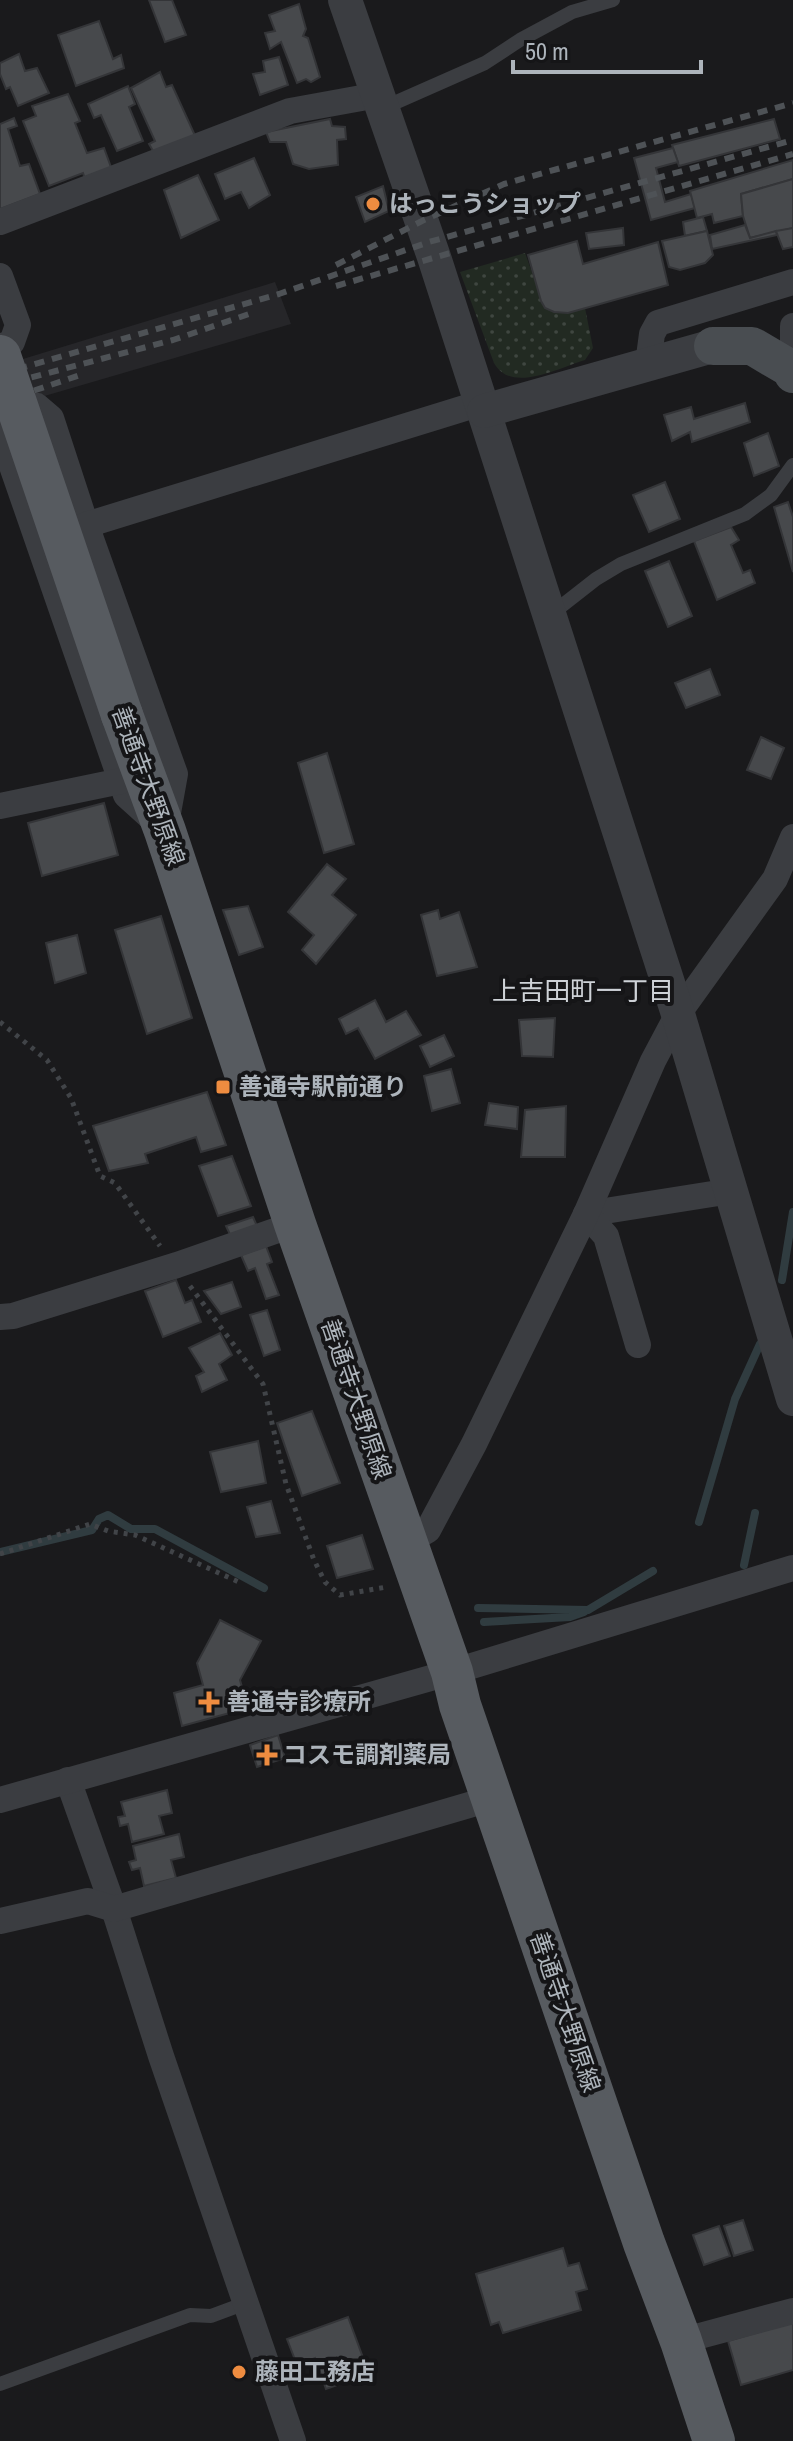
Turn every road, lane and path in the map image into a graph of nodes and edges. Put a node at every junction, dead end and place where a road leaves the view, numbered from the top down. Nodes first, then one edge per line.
1 (345, 0) edge
2 (613, 0) edge
3 (380, 102) junction
4 (0, 222) edge
5 (0, 276) edge
6 (793, 282) edge
7 (793, 326) edge
8 (713, 346) joint
9 (0, 347) edge
10 (793, 349) edge
11 (0, 356) edge
12 (648, 364) junction
13 (793, 374) edge
14 (483, 407) junction
15 (793, 465) edge
16 (86, 525) junction
17 (550, 615) junction
18 (121, 781) junction
19 (0, 806) edge
20 (165, 831) junction
21 (793, 837) edge
22 (678, 1014) junction
23 (0, 1022) edge
24 (731, 1191) junction
25 (586, 1214) junction
26 (295, 1224) junction
27 (175, 1266) junction
28 (0, 1317) edge
29 (638, 1345) dead end
30 (793, 1399) edge
31 (406, 1543) junction
32 (0, 1554) edge
33 (793, 1568) edge
34 (241, 1583) dead end
35 (396, 1585) dead end
36 (452, 1672) junction
37 (68, 1780) junction
38 (493, 1798) junction
39 (0, 1800) edge
40 (114, 1909) junction
41 (0, 1921) edge
42 (246, 2303) junction
43 (793, 2311) edge
44 (681, 2341) junction
45 (0, 2384) edge
46 (293, 2441) edge
47 (714, 2441) edge

1 - 3 street
2 - 3 lane
3 - 4 street
3 - 14 street
5 - 9 street
6 - 12 street
7 - 10 street
8 - 12 street
8 - 13 main road
11 - 20 main road, 善通寺大野原線, bridge
12 - 14 street
14 - 16 street
14 - 17 street
15 - 17 lane
16 - 18 street
16 - 20 street
17 - 22 street
18 - 19 street
18 - 20 street
20 - 26 main road, 善通寺大野原線
21 - 22 street
22 - 24 street
22 - 25 street
23 - 27 path
24 - 25 street
24 - 30 street
25 - 29 street
25 - 31 street
26 - 27 street
26 - 31 main road, 善通寺大野原線
27 - 28 street
27 - 35 path
31 - 36 main road, 善通寺大野原線
32 - 34 path
33 - 36 street
36 - 37 street
36 - 38 main road, 善通寺大野原線
37 - 39 street
37 - 40 street
38 - 40 street
38 - 44 main road, 善通寺大野原線
40 - 41 street
40 - 42 street
42 - 45 lane
42 - 46 street
43 - 44 street
44 - 47 main road, 善通寺大野原線

